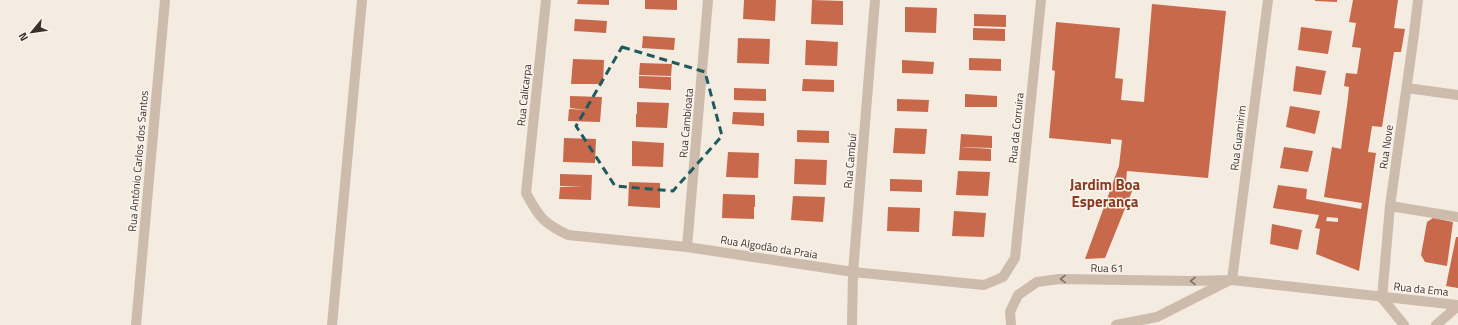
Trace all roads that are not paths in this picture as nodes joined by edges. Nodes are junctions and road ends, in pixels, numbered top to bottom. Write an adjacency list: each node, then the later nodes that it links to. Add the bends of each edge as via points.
1 (165, 0): 21 (street, Rua Antônio Carlos dos Santos)
2 (362, 0): 22 (street)
3 (546, 0): 11 (street, Rua Calicarpa)
4 (708, 0): 14 (street, Rua Cambioata)
5 (875, 0): 16 (street, Rua Cambuí)
6 (1041, 0): 15 (street, Rua da Corruira)
7 (1268, 0): 17 (street, Rua Guamirim)
8 (1418, 0): 9 (street, Rua Nove)
9 (1407, 88): 10 (street); 12 (street, Rua Nove)
10 (1458, 95)
11 (526, 193): 14 (street, Rua Algodão da Praia, via 538,214 551,227 568,235)
12 (1390, 206): 13 (street); 18 (street, Rua Nove)
13 (1458, 217)
14 (687, 247): 16 (street, Rua Algodão da Praia)
15 (1015, 258): 16 (street, Rua Algodão da Praia, via 1003,277 984,285)
16 (853, 272): 23 (street, Rua Cambuí)
17 (1232, 280): 18 (street, Rua 61); 20 (street); 24 (street, Rua 61, one-way to 24, via 1059,279 1037,282 1018,295 1010,312)
18 (1382, 298): 19 (street, Rua da Ema); 26 (street)
19 (1458, 306): 27 (street)
20 (1156, 321): 25 (street)
21 (136, 325)
22 (332, 325)
23 (852, 325)
24 (1011, 325)
25 (1116, 325)
26 (1404, 325)
27 (1436, 325)

